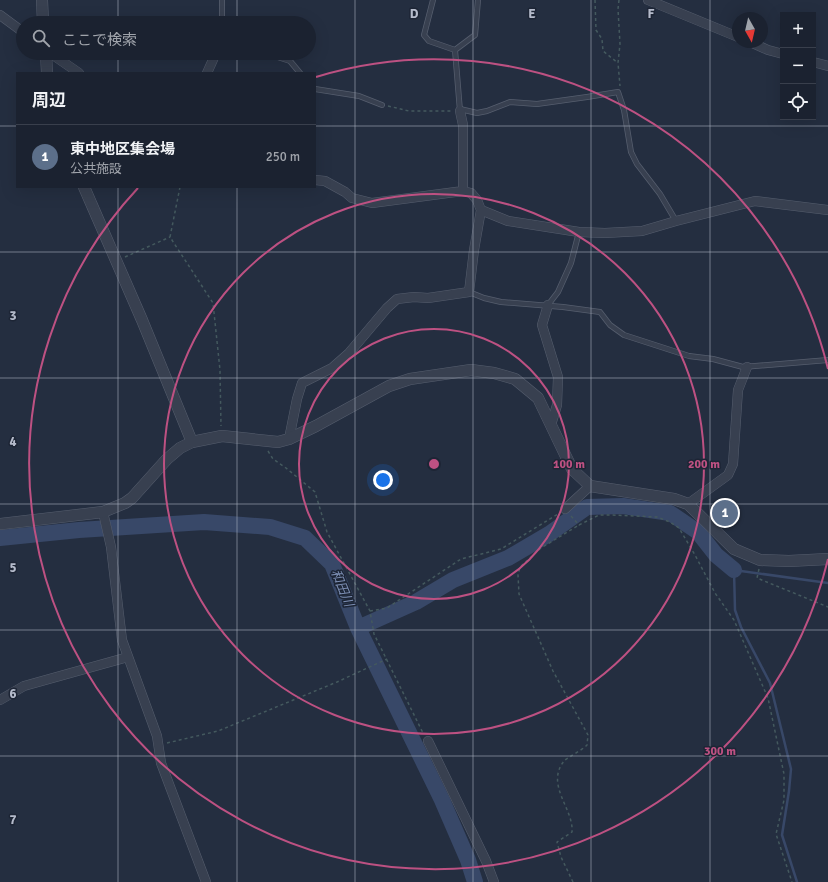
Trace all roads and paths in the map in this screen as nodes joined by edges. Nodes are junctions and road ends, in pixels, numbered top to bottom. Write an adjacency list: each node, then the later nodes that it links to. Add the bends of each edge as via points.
1 (42, 0): 9 (street)
2 (222, 0): 10 (lane)
3 (433, 0): 14 (lane, via 424,35 429,41)
4 (478, 0): 14 (lane, via 475,35)
5 (595, 0): 20 (path, via 596,30 602,39 603,51)
6 (619, 0): 20 (path)
7 (648, 0): 12 (street)
8 (0, 15): 11 (street)
9 (43, 16)
10 (222, 16)
11 (16, 27)
12 (732, 35)
13 (764, 48): 15 (street)
14 (455, 50): 30 (lane)
15 (780, 53)
16 (46, 60): 23 (street)
17 (60, 60): 24 (street)
18 (213, 60): 25 (street)
19 (287, 60): 26 (lane)
20 (618, 63): 28 (path, via 621,84)
21 (816, 63): 22 (street)
22 (828, 66)
23 (47, 72)
24 (78, 72)
25 (207, 72)
26 (299, 72)
27 (316, 89): 29 (lane, via 359,96)
28 (618, 92): 30 (lane, via 537,104 510,102 478,113); 37 (lane, via 624,110 631,152)
29 (382, 105): 30 (path, via 409,111)
30 (460, 110): 34 (street, via 464,147)
31 (316, 180): 34 (street, via 325,181 352,198 372,203)
32 (84, 188): 40 (street)
33 (180, 188): 39 (path)
34 (463, 191): 35 (street, via 471,193)
35 (481, 210): 38 (street, via 508,221); 41 (street)
36 (828, 210): 37 (street, via 755,201)
37 (676, 220): 38 (street, via 642,231)
38 (579, 232): 42 (lane, via 572,263 558,292)
39 (170, 237): 40 (path); 46 (path, via 213,303 220,370)
40 (116, 261): 49 (street)
41 (469, 292): 42 (lane, via 501,302); 47 (street, via 398,299 332,368 302,383 296,399)
42 (548, 305): 44 (lane, via 600,312 610,325 624,335 689,356); 45 (street, via 542,325 558,377 557,405)
43 (828, 360): 44 (lane)
44 (747, 367): 51 (street, via 738,390 732,464 728,475)
45 (551, 425): 47 (street, via 538,398 515,379 471,370 410,379 389,386); 50 (street, via 572,469)
46 (222, 436): 48 (street); 49 (street)
47 (289, 439): 48 (street, via 278,442)
48 (262, 441): 59 (path, via 273,459 315,492 327,532)
49 (192, 442): 53 (street, via 167,459 132,498)
50 (590, 486): 51 (street, via 674,499); 52 (street)
51 (688, 504): 57 (street, via 734,549)
52 (565, 509): 55 (path); 59 (path, via 501,549 461,559 387,608)
53 (103, 515): 54 (street); 60 (street, via 111,547 122,640)
54 (0, 524)
55 (579, 525): 67 (path, via 541,548 520,567 518,575 519,594 553,671 588,735 587,745 564,761 558,778 559,791 572,825 572,832 557,842); 68 (path, via 599,515 657,517 679,528 695,554 715,593 734,620 768,698 784,774 784,800 776,834)
56 (828, 559): 57 (street)
57 (760, 560): 58 (path, via 757,578)
58 (828, 607)
59 (370, 611): 61 (path, via 374,634)
60 (128, 657): 62 (street, via 24,686); 64 (street)
61 (387, 659): 63 (path); 64 (path, via 218,731)
62 (0, 700)
63 (428, 741): 66 (street)
64 (159, 745): 65 (street, via 162,762)
65 (206, 882)
66 (494, 882)
67 (573, 882)
68 (792, 882)

